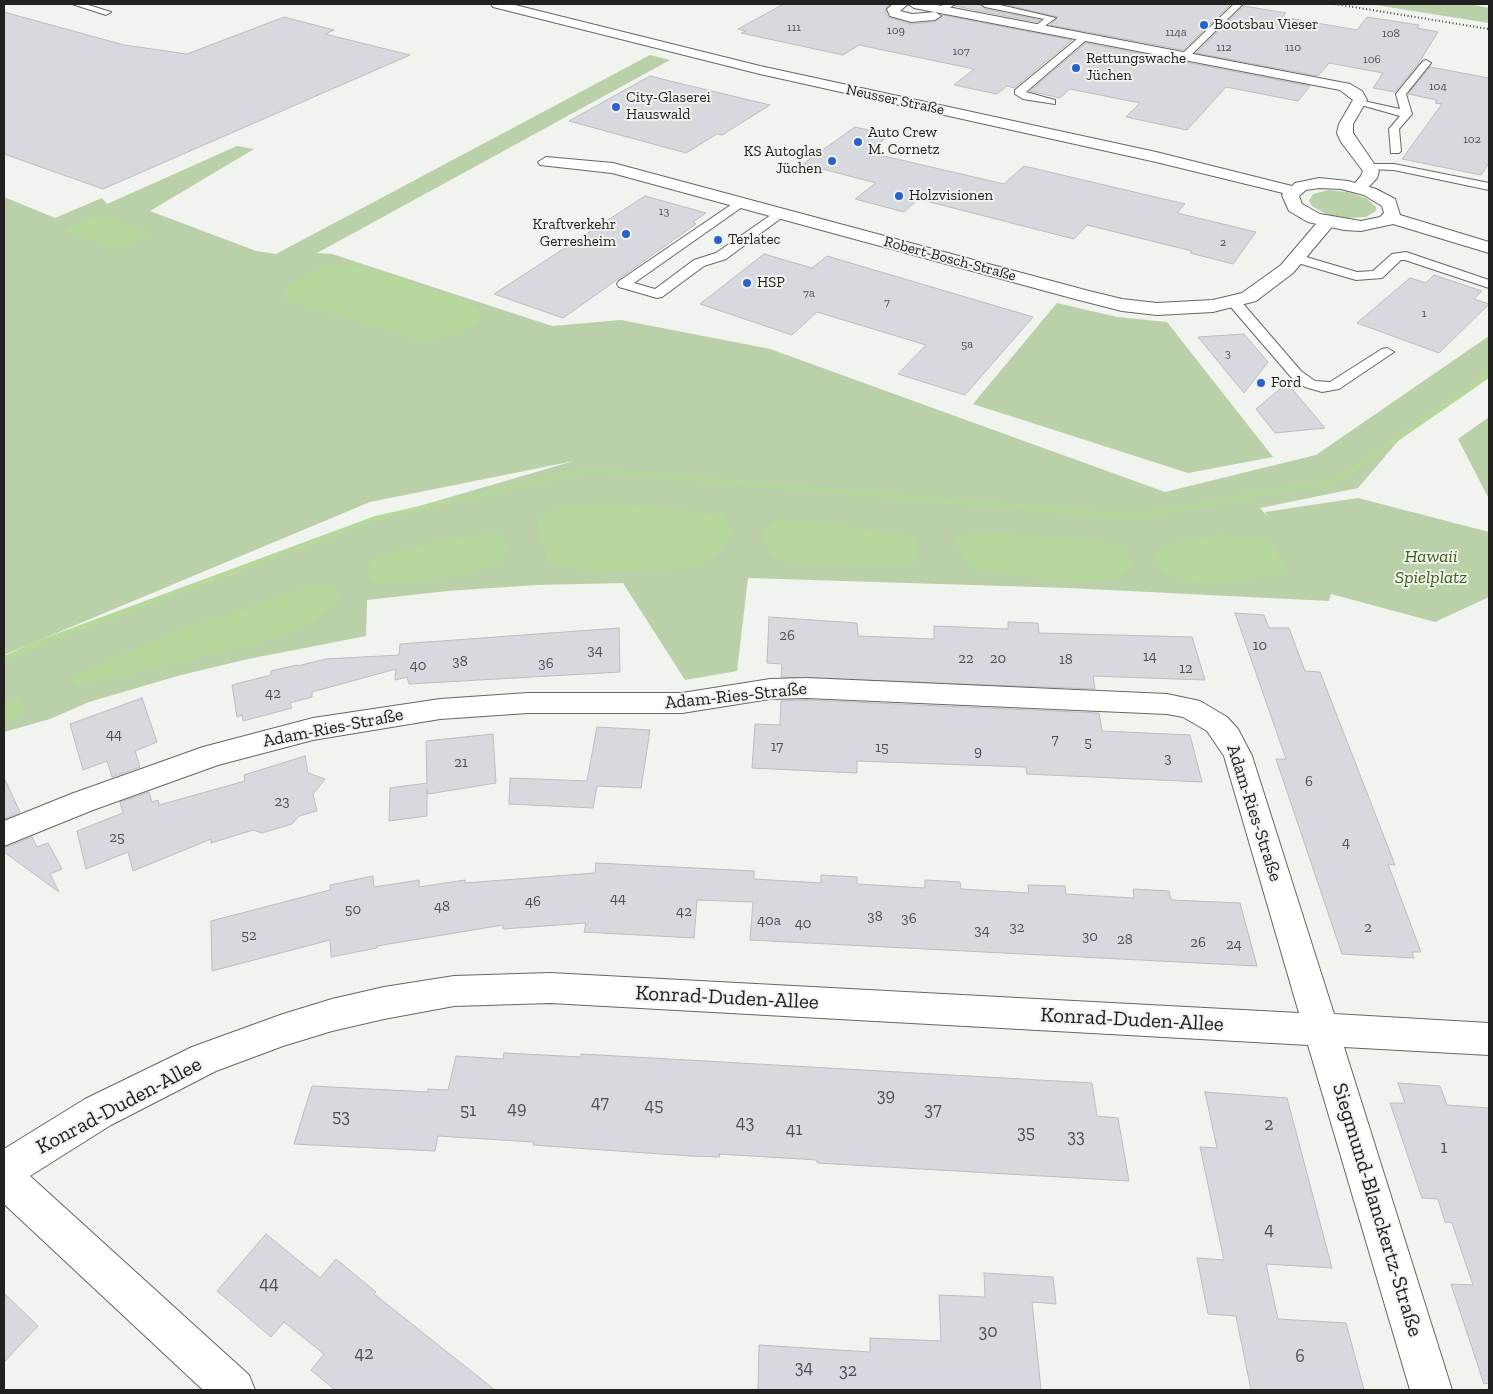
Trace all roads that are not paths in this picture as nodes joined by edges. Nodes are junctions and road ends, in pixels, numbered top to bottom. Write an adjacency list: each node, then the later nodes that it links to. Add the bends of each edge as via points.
1 (76, 4): 8 (lane)
2 (497, 4): 22 (street, Neusser Straße, via 767,72 1156,157)
3 (902, 4): 9 (street, via 892,12 905,17)
4 (914, 4): 7 (street)
5 (985, 4): 10 (lane, via 1051,18)
6 (1239, 4): 12 (lane)
7 (947, 6): 9 (street)
8 (106, 12)
9 (964, 13): 10 (street)
10 (1039, 27): 11 (street)
11 (1086, 36): 12 (street); 14 (lane, via 1019,92)
12 (1186, 55): 15 (street, via 1333,84 1357,94)
13 (1426, 63): 16 (lane, via 1401,94)
14 (1051, 102)
15 (1359, 103): 16 (lane); 19 (street, via 1344,130 1349,142)
16 (1407, 114): 17 (lane, via 1394,128)
17 (1395, 151)
18 (546, 162): 23 (street, Robert-Bosch-Straße, via 614,168)
19 (1369, 167): 20 (lane, via 1394,166); 21 (street, via 1371,176)
20 (1489, 187)
21 (1359, 188): 22 (street, via 1320,183 1301,186); 25 (street, via 1389,203)
22 (1294, 191): 26 (street, via 1290,195 1295,207)
23 (741, 202): 24 (street, Robert-Bosch-Straße); 24 (lane, via 624,284 657,294 699,263 721,256)
24 (782, 213): 30 (street, Robert-Bosch-Straße, via 1122,305 1186,309)
25 (1391, 218): 26 (street, via 1376,225 1361,226); 27 (street)
26 (1327, 222): 28 (street, Robert-Bosch-Straße)
27 (1489, 248)
28 (1296, 258): 29 (lane, via 1356,276 1377,275 1397,257 1406,256); 30 (street, Robert-Bosch-Straße, via 1260,290)
29 (1489, 284)
30 (1234, 302): 31 (lane, via 1296,374 1310,384 1334,386)
31 (1387, 352)
32 (4, 834): 33 (street, Adam-Ries-Straße, via 109,791 221,753 313,730 440,709 528,703 682,703 770,689 807,688 1174,705 1190,708 1211,719 1223,730 1235,750)
33 (1322, 1030): 34 (street, Konrad-Duden-Allee); 35 (street, Konrad-Duden-Allee, via 550,988 454,991 332,1015 205,1059 98,1112); 38 (street, Siegmund-Blanckertz-Straße)
34 (1489, 1039)
35 (4, 1171)
36 (4, 1178): 37 (street)
37 (234, 1390)
38 (1431, 1390)

